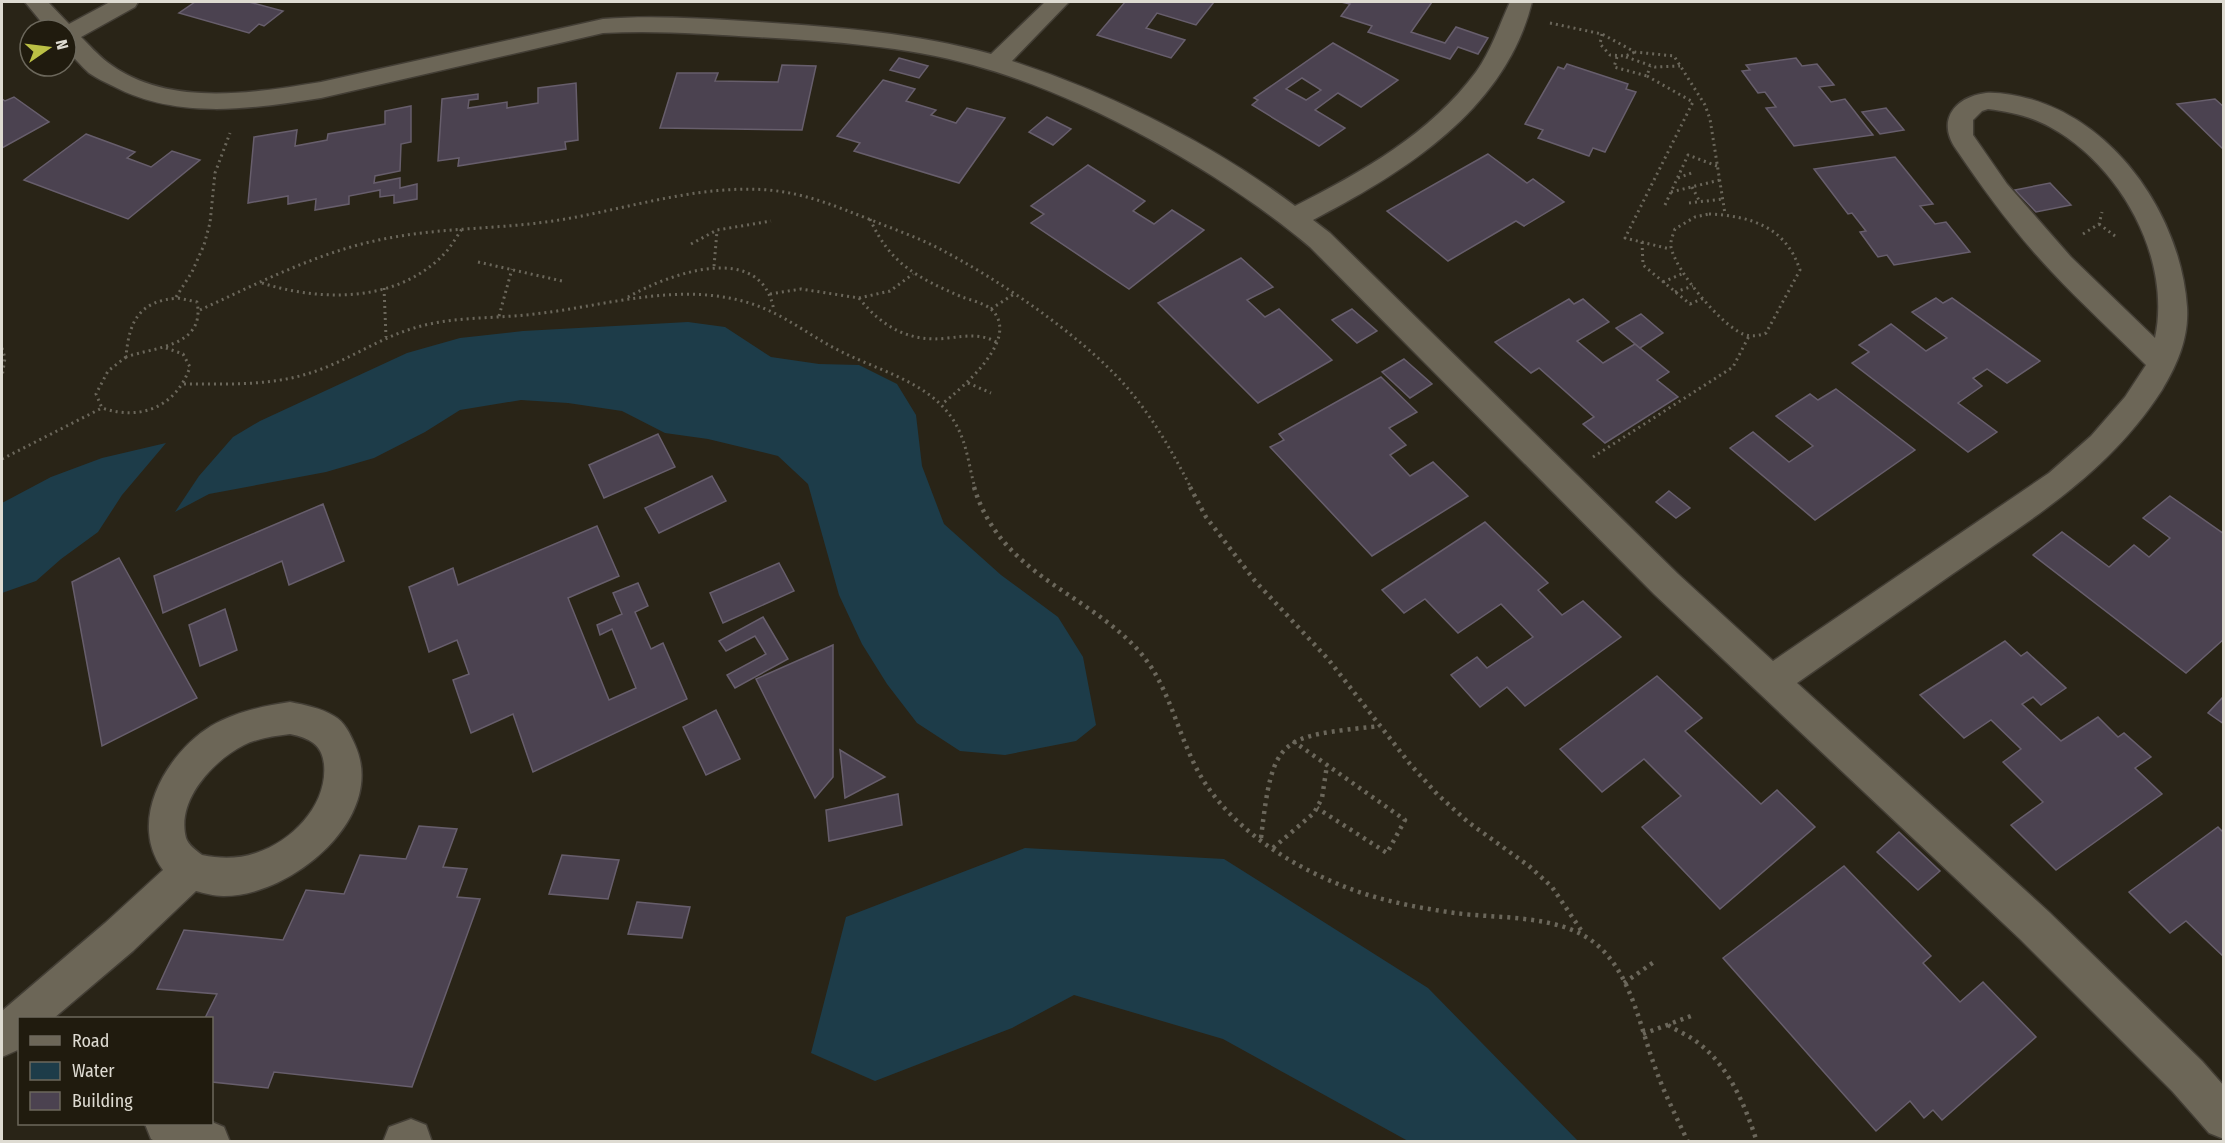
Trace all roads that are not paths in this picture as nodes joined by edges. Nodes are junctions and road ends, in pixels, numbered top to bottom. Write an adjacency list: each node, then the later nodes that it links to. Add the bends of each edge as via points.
1 (36, 2): 6 (street)
2 (127, 2): 8 (street)
3 (624, 2): 7 (street)
4 (1059, 2): 10 (street)
5 (1519, 9): 11 (street, via 1497,61 1456,112 1385,169)
6 (50, 18)
7 (603, 26): 9 (street, via 307,93 249,101 204,102 143,89 95,67); 10 (street, via 675,24 861,39 901,43)
8 (78, 29)
9 (78, 52)
10 (996, 63): 11 (street, via 1052,83 1165,138)
11 (1294, 218): 13 (street, via 1666,584)
12 (2163, 363): 12 (street, via 2173,310 2164,256 2152,225 2114,167 2089,141 2055,120 2001,102 1973,105 1960,118 1960,136 1998,190 2109,313); 13 (street, via 2136,405 2060,482)
13 (1771, 681): 18 (street, via 2035,926 2187,1076)
14 (190, 870): 14 (street, via 220,879 256,874 292,856 321,830 340,799 345,768 338,743 318,725 290,718 256,723 223,737 194,762 174,792 165,823 171,850); 15 (street)
15 (36, 1016)
16 (18, 1027): 17 (street)
17 (2, 1037)
18 (2223, 1118)
19 (168, 1125): 20 (street)
20 (208, 1142)

